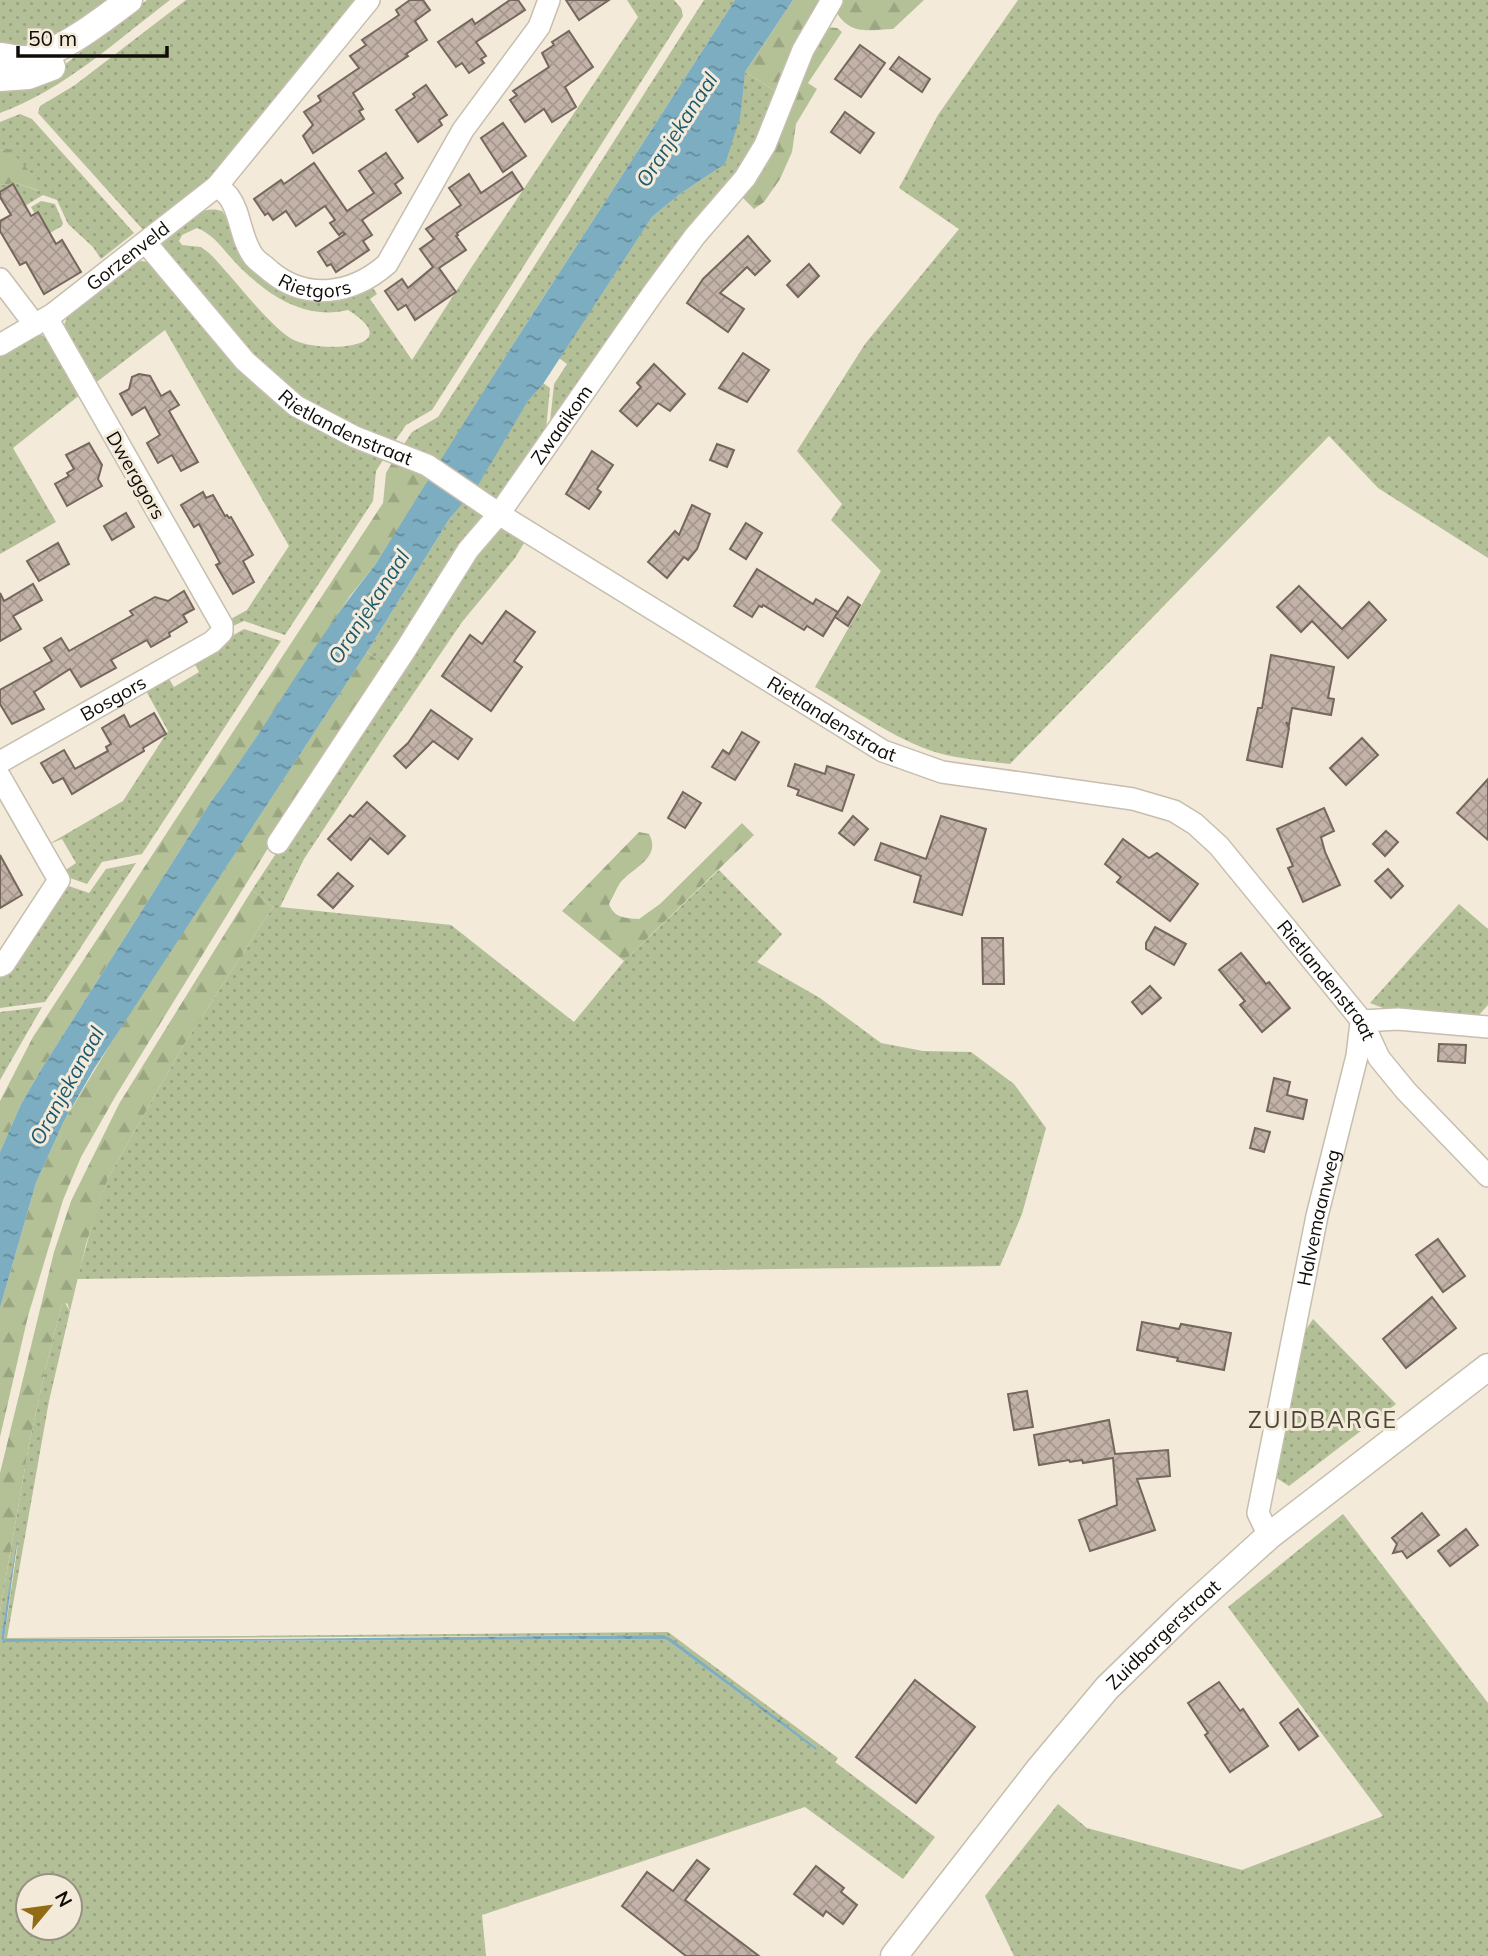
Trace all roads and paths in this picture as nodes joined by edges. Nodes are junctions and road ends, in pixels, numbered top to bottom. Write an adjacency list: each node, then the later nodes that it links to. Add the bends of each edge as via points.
1 (129, 0): 5 (street)
2 (369, 0): 8 (street)
3 (549, 0): 8 (street, Rietgors, via 539,27 463,130 387,264 359,284 330,292 299,288 278,277 255,258 230,198)
4 (832, 0): 13 (street, Zwaaikom, via 803,50 765,145 745,178 653,293)
5 (96, 25): 6 (street, via 42,55 25,60); 7 (street, via 57,64 28,76)
6 (0, 56)
7 (0, 78)
8 (217, 186): 9 (street, Gorzenveld)
9 (146, 243): 11 (street, Gorzenveld); 13 (street, Rietlandenstraat, via 245,361 296,406 355,437 427,465)
10 (0, 279): 11 (street)
11 (41, 321): 12 (street, Gorzenveld); 14 (street, Dwerggors, via 222,625)
12 (0, 345)
13 (499, 514): 17 (street, Zwaaikom, via 468,550); 19 (street, Rietlandenstraat, via 883,751 942,772 1133,799 1174,811 1219,846)
14 (222, 632): 15 (street, Bosgors, via 212,642)
15 (0, 762)
16 (0, 777): 18 (street, via 59,880)
17 (278, 843)
18 (0, 966)
19 (1362, 1021): 20 (street, via 1398,1019); 21 (street, Rietlandenstraat, via 1379,1058); 23 (street, Halvemaanweg, via 1317,1216 1258,1513)
20 (1488, 1027)
21 (1488, 1176)
22 (1488, 1367): 23 (street, Zuidbargerstraat)
23 (1269, 1536): 24 (street, Zuidbargerstraat, via 1107,1688)
24 (894, 1956)

